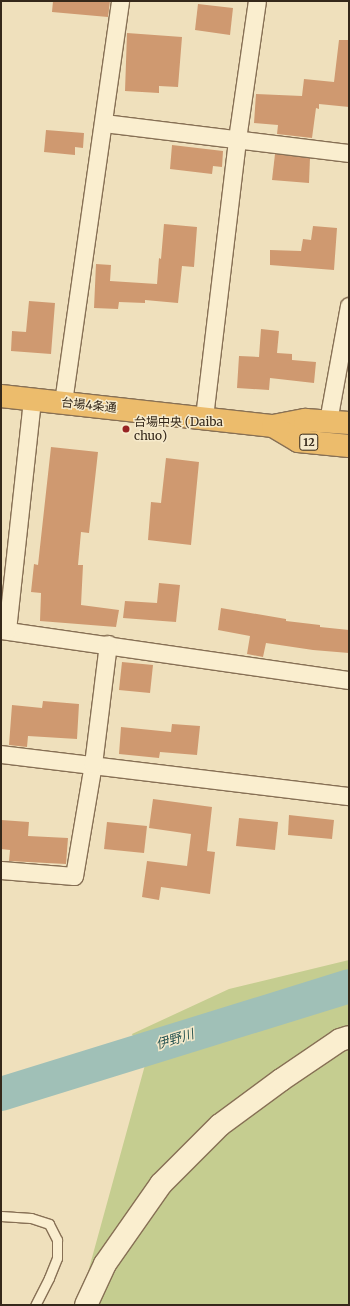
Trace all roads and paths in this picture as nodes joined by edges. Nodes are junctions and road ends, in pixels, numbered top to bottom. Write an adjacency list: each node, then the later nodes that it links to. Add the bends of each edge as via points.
1 (120, 1): 3 (street)
2 (257, 1): 4 (street)
3 (104, 123): 4 (street); 9 (street)
4 (237, 139): 5 (street); 10 (street)
5 (349, 153)
6 (349, 306): 11 (street)
7 (1, 396): 8 (highway, 台場4条通 / 12)
8 (32, 400): 9 (highway, 台場4条通 / 12); 15 (street)
9 (63, 402): 10 (highway, 台場4条通 / 12)
10 (204, 417): 13 (highway, 台場4条通 / 12)
11 (328, 421): 12 (highway, 台場4条通 / 12); 13 (highway, 台場4条通 / 12, via 305,420)
12 (349, 423)
13 (273, 426): 14 (highway, 台場4条通 / 12, via 298,441)
14 (349, 446)
15 (4, 630): 16 (street)
16 (108, 644): 17 (street); 19 (street)
17 (349, 680)
18 (1, 754): 19 (street)
19 (93, 764): 20 (street); 21 (street, via 74,876)
20 (349, 796)
21 (1, 870)
22 (349, 1037): 25 (street, via 340,1040 281,1080 220,1125 161,1184 105,1264)
23 (1, 1216): 24 (lane, via 31,1218 49,1224 57,1240 57,1258)
24 (35, 1305)
25 (86, 1305)

